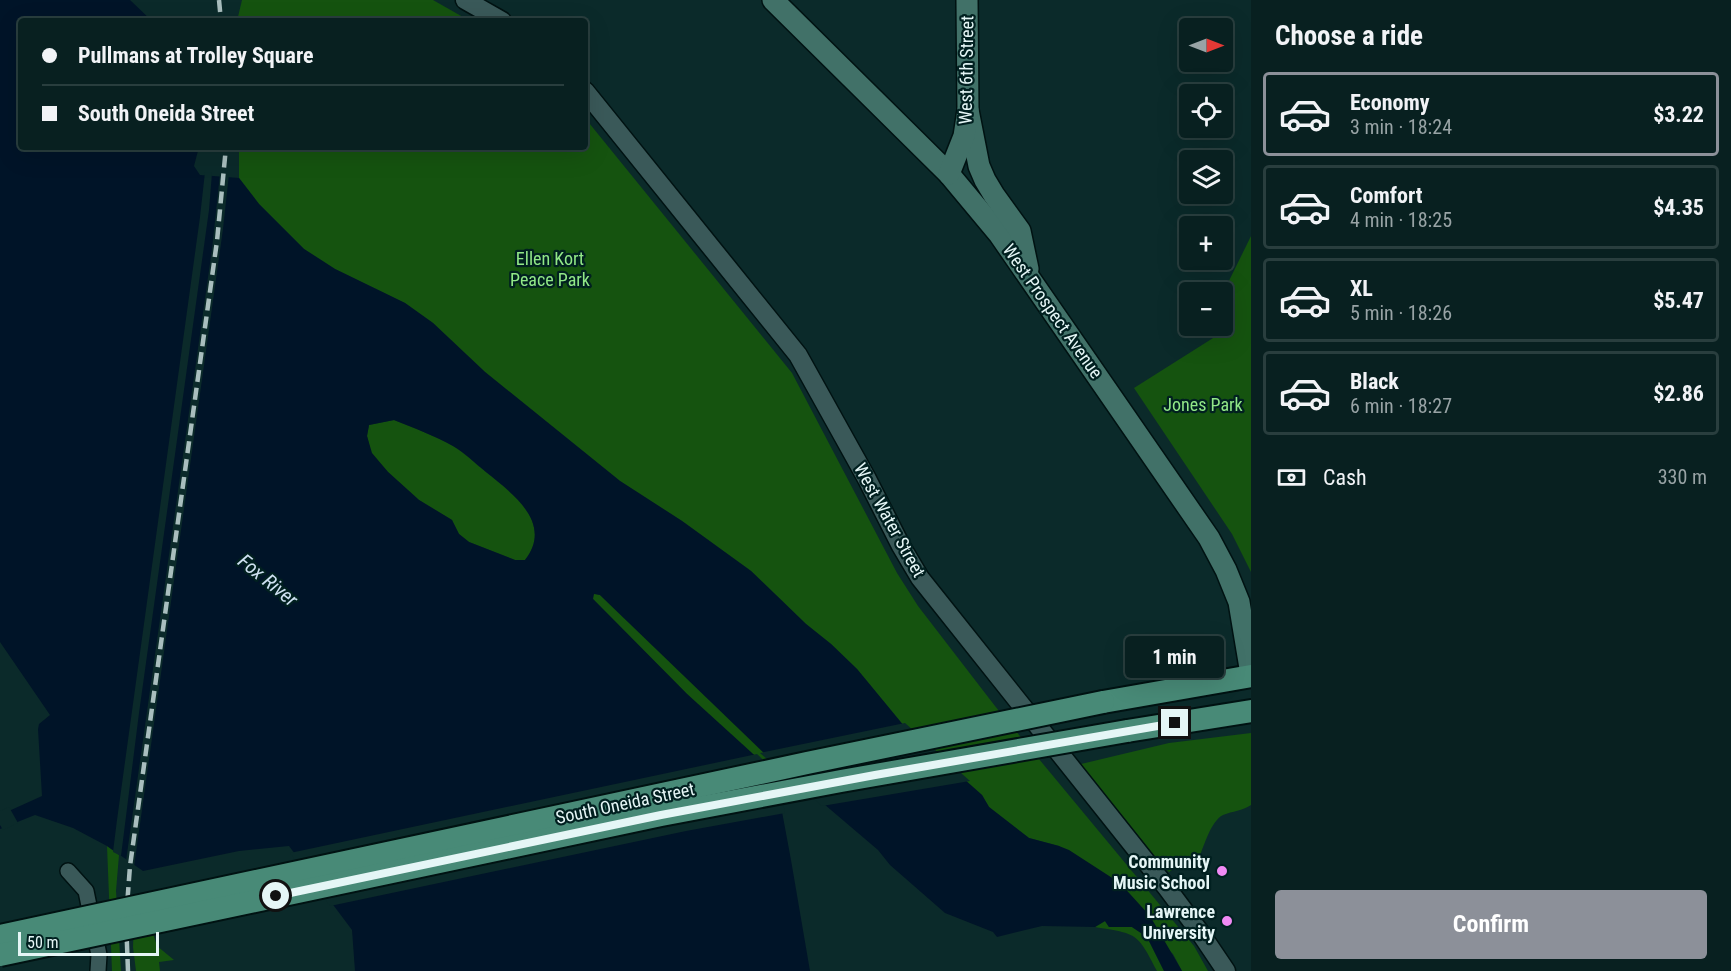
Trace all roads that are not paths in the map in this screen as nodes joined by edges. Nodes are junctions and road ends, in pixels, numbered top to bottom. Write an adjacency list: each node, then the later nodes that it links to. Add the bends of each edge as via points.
1 (465, 0): 4 (street)
2 (773, 0): 7 (main road, West Prospect Avenue)
3 (967, 0): 6 (main road, West 6th Street)
4 (497, 18)
5 (588, 95): 15 (street, West Water Street, via 798,355 920,578 1167,888)
6 (968, 110): 7 (main road, West 6th Street, via 964,136); 8 (main road, via 985,180 1020,231)
7 (949, 174): 8 (main road, West Prospect Avenue)
8 (1030, 278): 9 (main road, West Prospect Avenue, via 1209,538 1239,602)
9 (1251, 675): 12 (main road, South Oneida Street, bridge, via 807,763)
10 (1251, 711): 13 (main road, South Oneida Street, bridge, via 661,815)
11 (68, 872): 14 (street, via 87,891 99,955)
12 (0, 936)
13 (0, 955)
14 (98, 971)
15 (1226, 971)

